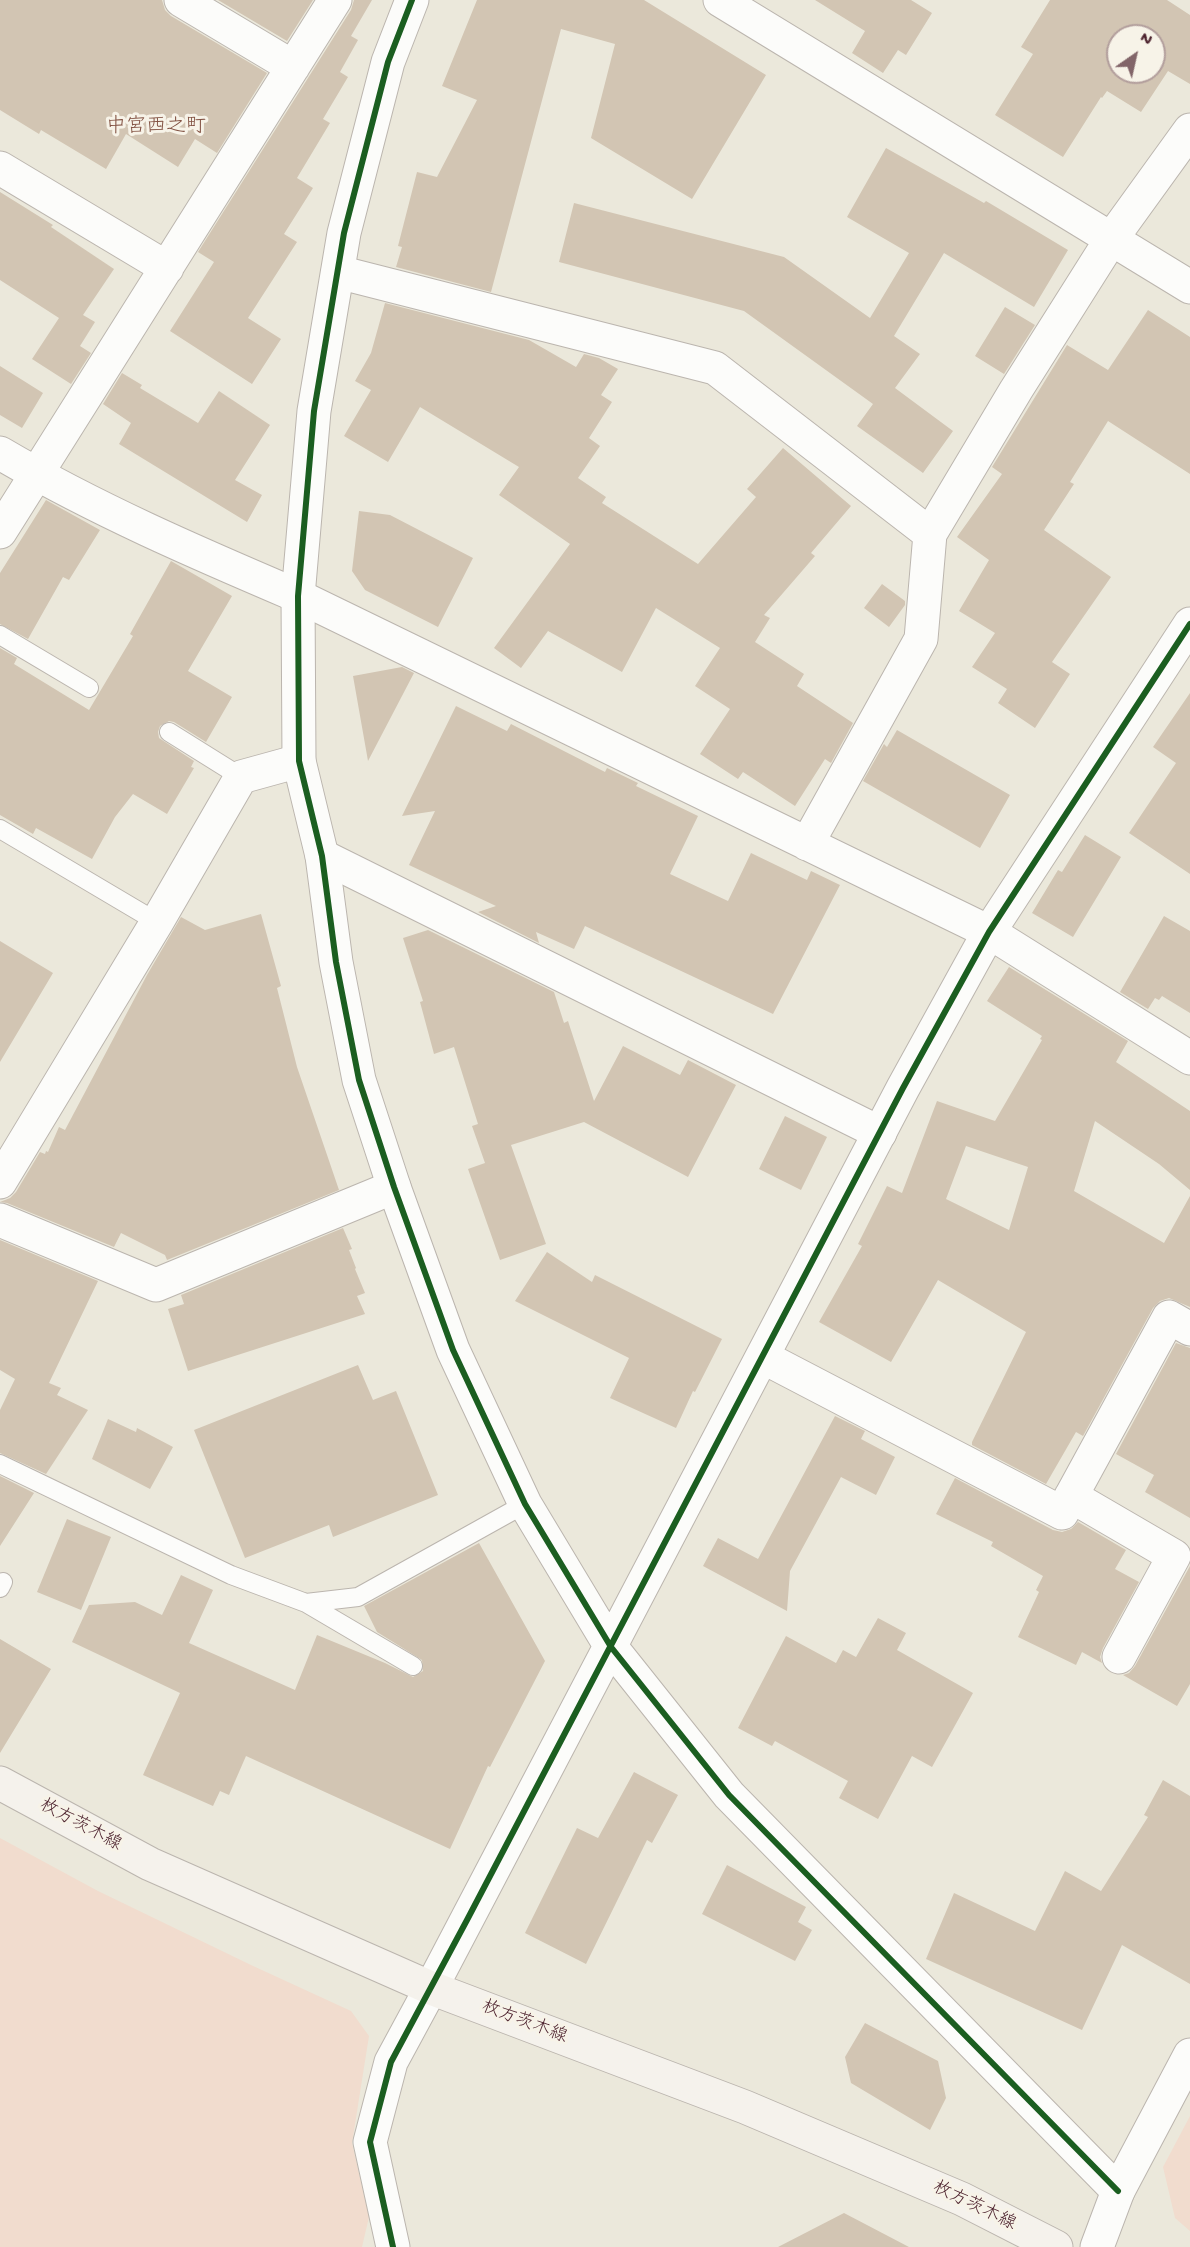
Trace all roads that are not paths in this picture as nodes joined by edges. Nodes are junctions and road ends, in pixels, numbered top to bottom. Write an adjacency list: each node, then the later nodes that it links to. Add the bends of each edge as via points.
1 (181, 0): 5 (street)
2 (335, 0): 5 (street)
3 (412, 0): 10 (street, via 388,62 344,233)
4 (720, 0): 8 (street)
5 (293, 67): 9 (street)
6 (1190, 130): 8 (street)
7 (0, 168): 9 (street)
8 (1112, 238): 11 (street); 15 (street)
9 (167, 268): 13 (street)
10 (338, 272): 15 (street, via 715,368); 16 (street, via 314,411)
11 (1190, 287)
12 (0, 453): 13 (street)
13 (37, 475): 14 (street); 16 (street, via 196,553)
14 (0, 532)
15 (930, 534): 24 (street, via 921,639)
16 (298, 596): 21 (street); 24 (street)
17 (1190, 624): 27 (street)
18 (0, 635): 19 (lane)
19 (89, 688)
20 (169, 732): 22 (lane)
21 (299, 761): 22 (street); 25 (street)
22 (241, 777): 26 (street)
23 (0, 830): 26 (lane)
24 (807, 844): 27 (street)
25 (322, 856): 29 (street); 31 (street, via 336,962 359,1080)
26 (157, 922): 30 (street)
27 (989, 932): 28 (street); 29 (street)
28 (1190, 1058)
29 (880, 1133): 34 (street)
30 (0, 1182)
31 (394, 1187): 32 (street, via 156,1285); 37 (street, via 453,1350)
32 (0, 1220)
33 (1190, 1329): 36 (street, via 1169,1317)
34 (763, 1357): 36 (street, via 1062,1513); 39 (street)
35 (0, 1464): 38 (lane, via 231,1575)
36 (1071, 1496): 40 (street, via 1174,1556)
37 (525, 1504): 38 (lane, via 358,1597); 39 (street)
38 (306, 1603): 41 (lane)
39 (610, 1647): 43 (street); 45 (street, via 729,1795)
40 (1119, 1657)
41 (413, 1666)
42 (0, 1783): 43 (main road, 枚方茨木線, via 150,1864)
43 (431, 1988): 46 (street, via 391,2062 370,2142); 47 (main road, 枚方茨木線, via 746,2107 962,2199)
44 (1190, 2055): 45 (street)
45 (1118, 2191): 48 (street)
46 (393, 2247)
47 (1056, 2247)
48 (1097, 2247)

